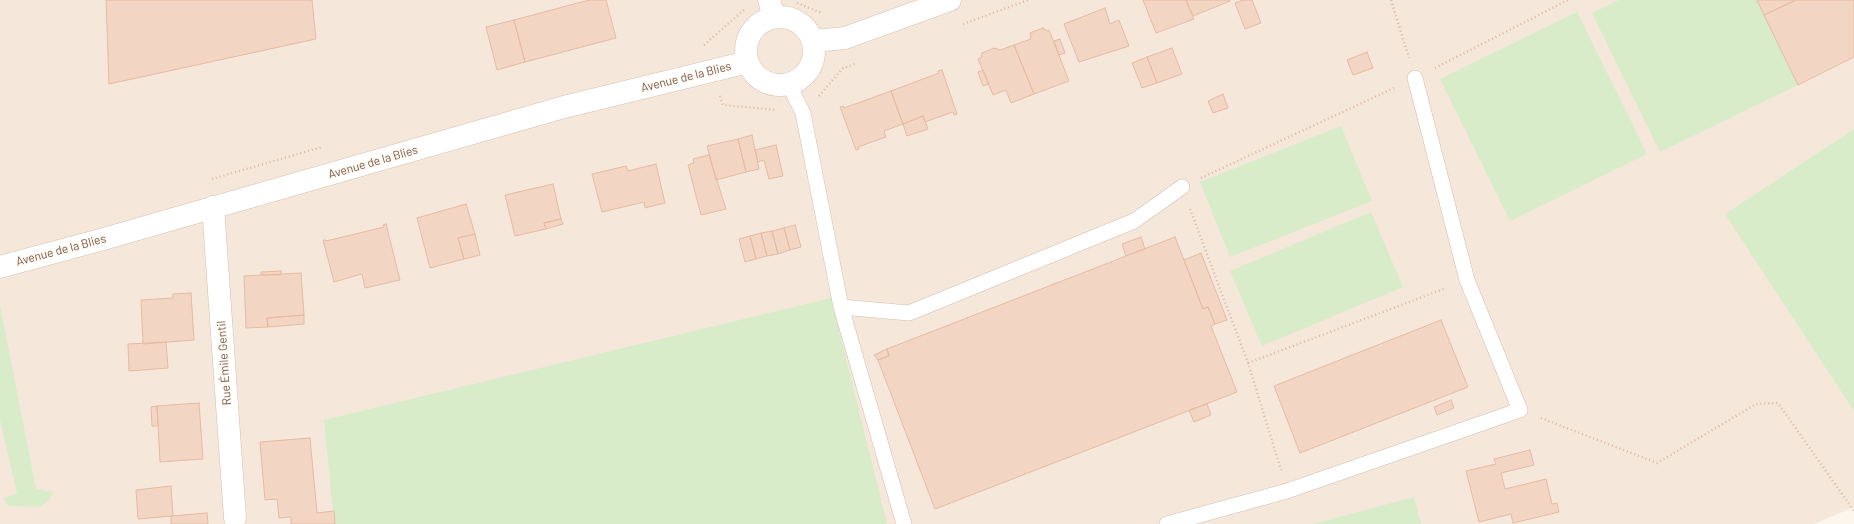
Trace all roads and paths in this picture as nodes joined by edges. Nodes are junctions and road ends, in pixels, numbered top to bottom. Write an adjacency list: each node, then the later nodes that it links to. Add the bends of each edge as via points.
1 (950, 0): 5 (main road, via 845,38)
2 (1391, 0): 7 (path)
3 (1568, 0): 7 (path)
4 (771, 9): 5 (main road, Avenue de la Blies, via 802,25); 6 (main road, Avenue de la Blies, via 748,39)
5 (813, 41): 8 (main road, via 815,52 810,68 800,80)
6 (748, 62): 8 (main road, Avenue de la Blies, via 752,71 769,84); 10 (main road, Avenue de la Blies, via 564,107)
7 (1415, 78): 9 (path); 12 (lane)
8 (789, 85): 13 (lane, via 803,113)
9 (1182, 187): 13 (lane, via 1134,221 909,313); 14 (path)
10 (213, 207): 11 (main road, Avenue de la Blies); 18 (main road, Rue Émile Gentil)
11 (0, 267)
12 (1467, 280): 14 (path); 15 (lane)
13 (841, 307): 19 (lane)
14 (1248, 363): 16 (path)
15 (1520, 410): 16 (lane); 17 (path, via 1657,463 1756,404 1778,403)
16 (1287, 491): 20 (lane)
17 (1854, 511)
18 (235, 518)
19 (904, 524)
20 (1167, 524)

